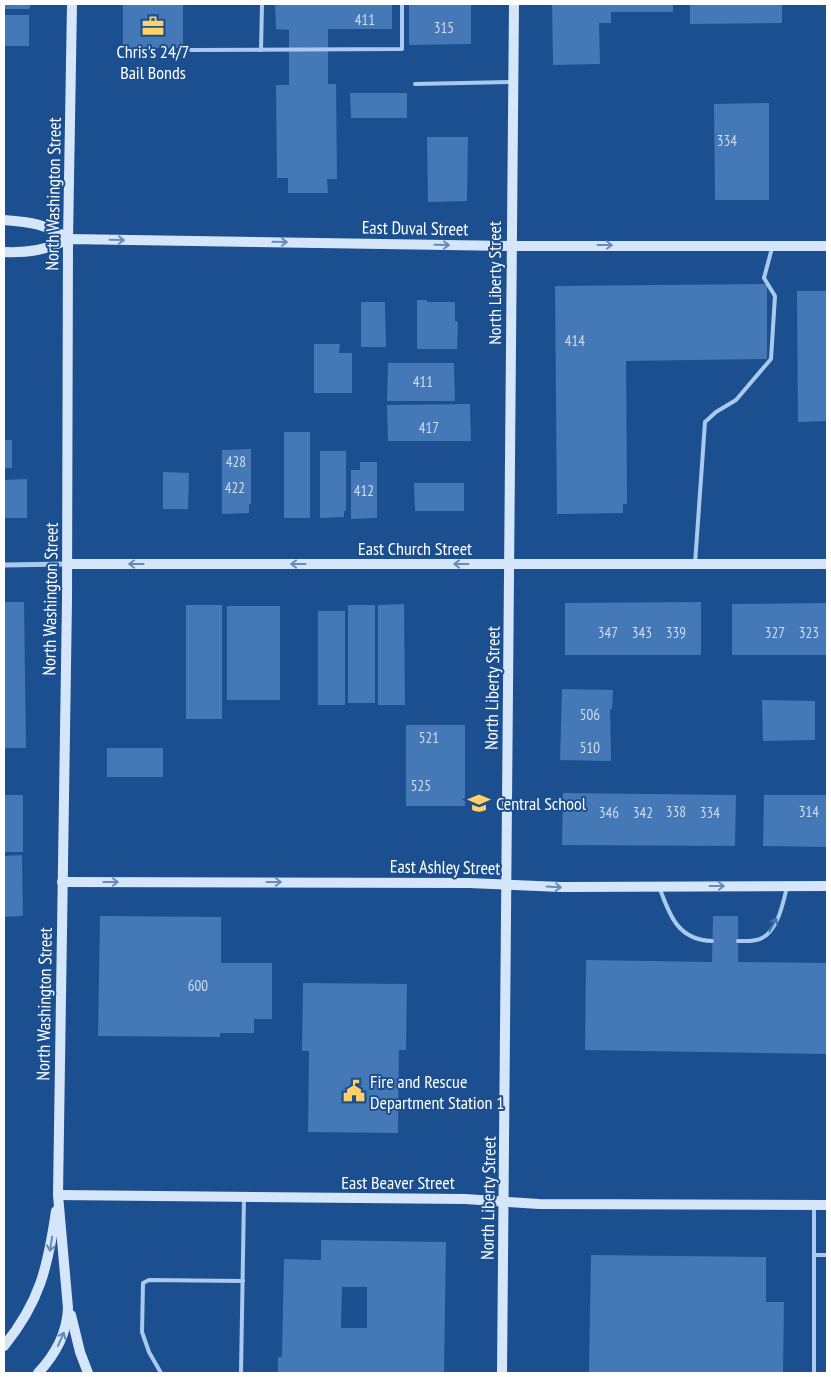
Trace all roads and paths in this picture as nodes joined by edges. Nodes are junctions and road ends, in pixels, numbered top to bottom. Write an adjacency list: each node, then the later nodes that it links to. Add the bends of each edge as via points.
1 (72, 4): 10 (street, North Washington Street)
2 (262, 4): 6 (lane)
3 (402, 4): 6 (lane, via 402,49)
4 (514, 4): 7 (street, North Liberty Street)
5 (191, 50): 6 (lane)
6 (261, 50)
7 (513, 82): 8 (lane); 11 (street, North Liberty Street)
8 (415, 84)
9 (4, 220): 10 (street, via 34,222)
10 (68, 239): 11 (street, East Duval Street, one-way to 11); 14 (street, East Duval Street, via 34,252); 15 (street, North Washington Street)
11 (511, 246): 12 (street, East Duval Street, one-way to 12); 16 (street, North Liberty Street)
12 (773, 246): 13 (street, East Duval Street); 17 (lane, via 764,278 775,296 771,359 736,400 705,422)
13 (827, 246)
14 (4, 252)
15 (68, 564): 16 (street, East Church Street, one-way to 15); 19 (street, East Church Street); 20 (street, North Washington Street)
16 (509, 564): 17 (street, East Church Street); 21 (street, North Liberty Street)
17 (695, 564): 18 (street, East Church Street)
18 (827, 564)
19 (4, 565)
20 (62, 882): 21 (street, East Ashley Street, one-way to 21); 27 (street, North Washington Street)
21 (505, 884): 24 (street, East Ashley Street, one-way to 24); 29 (street, North Liberty Street)
22 (788, 886): 23 (street, East Ashley Street); 24 (street, East Ashley Street, one-way to 22); 26 (lane, one-way to 22, via 762,938 772,930)
23 (827, 886)
24 (659, 887): 25 (lane, via 679,928 691,937)
25 (712, 941)
26 (738, 942)
27 (58, 1195): 28 (street, East Beaver Street); 35 (street, North Washington Street); 36 (street, North Washington Street, one-way to 36, via 47,1264 39,1289 28,1313)
28 (244, 1197): 29 (street, East Beaver Street); 34 (lane)
29 (504, 1202): 30 (street, East Beaver Street); 41 (street, North Liberty Street)
30 (814, 1205): 31 (street, East Beaver Street); 32 (lane)
31 (827, 1205)
32 (814, 1255): 33 (lane); 42 (lane)
33 (827, 1255)
34 (243, 1281): 39 (lane, via 149,1280 143,1283 142,1332); 40 (lane)
35 (68, 1298): 37 (street, North Washington Street, one-way to 35, via 64,1334); 38 (street)
36 (4, 1346)
37 (38, 1373)
38 (88, 1373)
39 (160, 1373)
40 (241, 1373)
41 (502, 1373)
42 (814, 1373)

